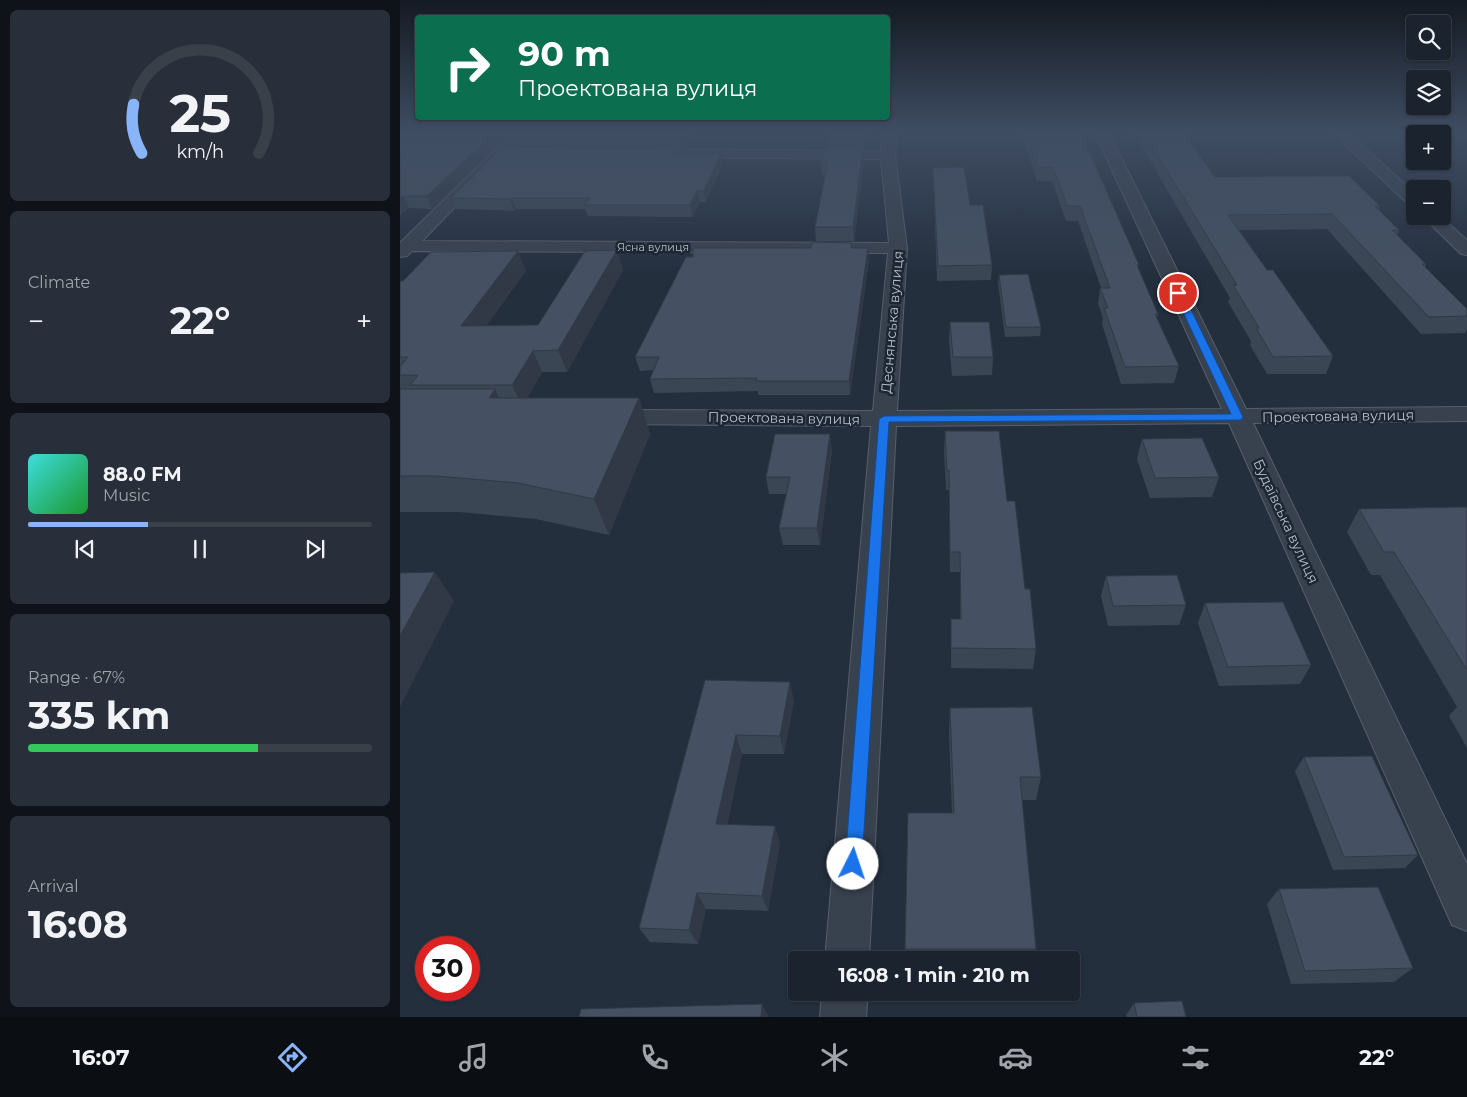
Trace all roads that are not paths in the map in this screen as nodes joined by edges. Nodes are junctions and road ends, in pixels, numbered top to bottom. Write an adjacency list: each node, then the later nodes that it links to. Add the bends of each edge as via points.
1 (473, 180): 8 (street)
2 (892, 180): 7 (street, Деснянська вулиця)
3 (1125, 180): 12 (street, Будаївська вулиця)
4 (1392, 180): 5 (street)
5 (1406, 194)
6 (1440, 225): 9 (street)
7 (898, 248): 8 (street, Ясна вулиця); 13 (street, Деснянська вулиця)
8 (404, 249)
9 (1467, 250)
10 (1467, 414): 12 (street, Проектована вулиця)
11 (588, 416): 13 (street, Проектована вулиця)
12 (1238, 417): 13 (street, Проектована вулиця); 14 (street, Будаївська вулиця)
13 (884, 419): 15 (street, Деснянська вулиця)
14 (1467, 910)
15 (848, 951)
16 (844, 1001): 17 (street)
17 (843, 1017)

